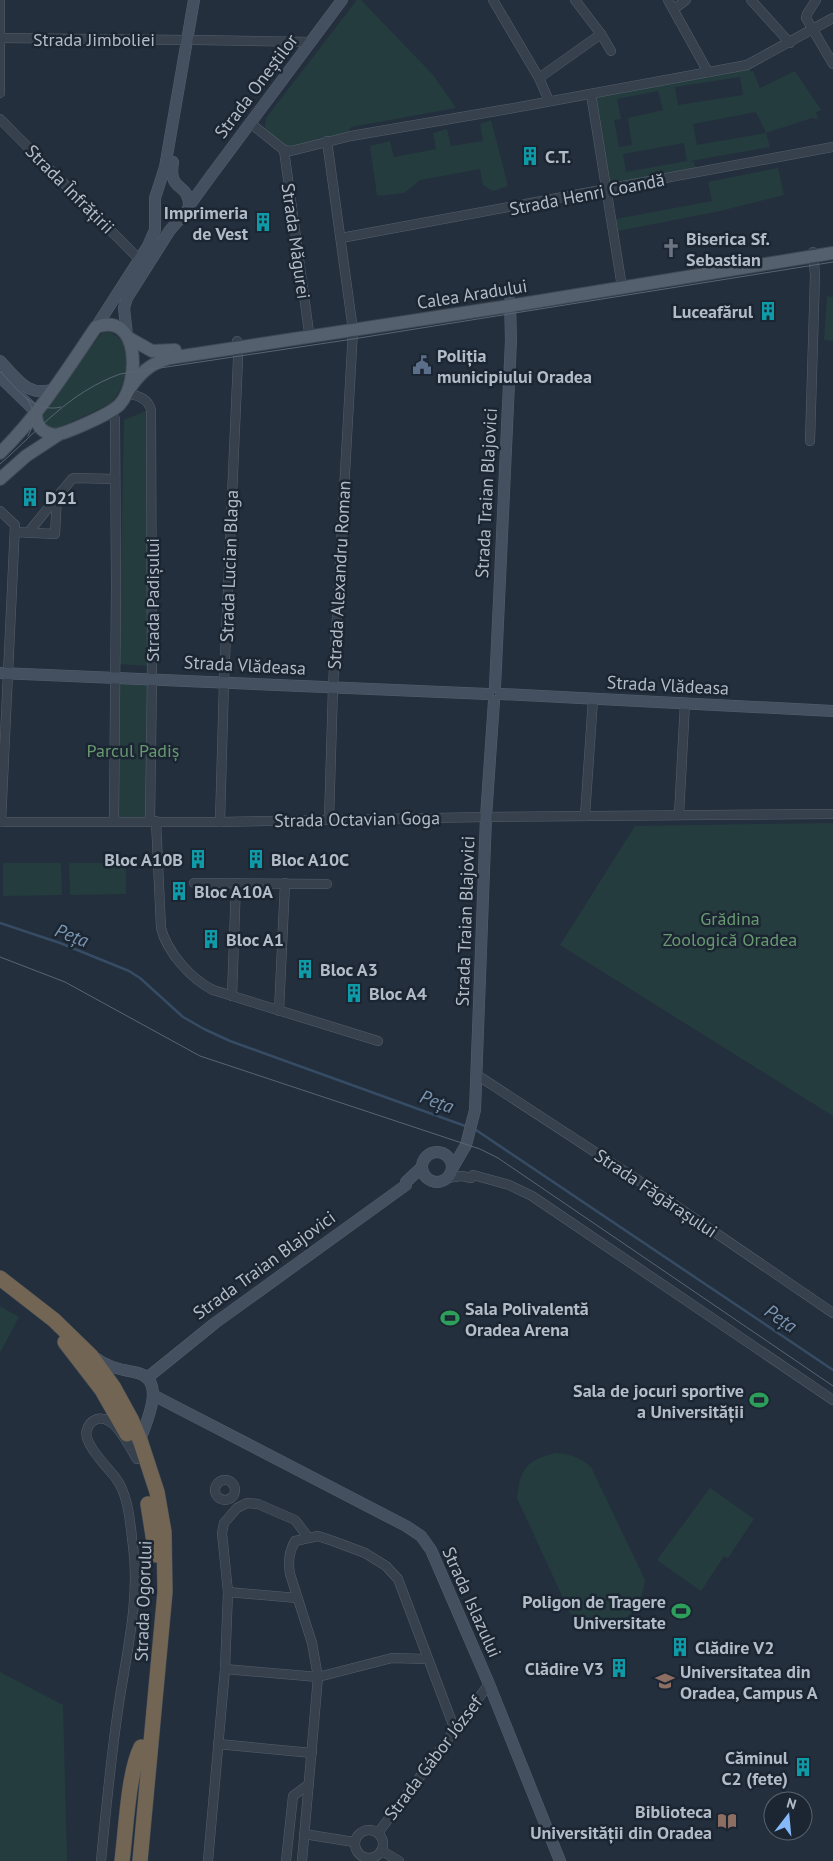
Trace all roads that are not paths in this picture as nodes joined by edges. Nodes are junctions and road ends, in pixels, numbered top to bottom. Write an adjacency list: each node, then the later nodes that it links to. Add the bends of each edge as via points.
1 (0, 0): 15 (street)
2 (194, 0): 16 (street)
3 (202, 0): 16 (street)
4 (342, 0): 17 (street, Strada Oneștilor)
5 (575, 0): 14 (street)
6 (668, 0): 11 (street)
7 (686, 0): 11 (street)
8 (750, 0): 18 (street)
9 (816, 0): 13 (street, via 806,16)
10 (494, 1): 22 (street)
11 (674, 9): 21 (street)
12 (833, 18): 13 (street)
13 (814, 29): 18 (street); 20 (street)
14 (601, 34): 19 (street); 22 (street)
15 (0, 38): 16 (street, Strada Jimboliei); 23 (street)
16 (191, 40): 17 (street, Strada Jimboliei); 32 (street); 33 (street, via 172,169 172,178)
17 (310, 42): 27 (street, Strada Oneștilor)
18 (790, 43): 21 (street, via 747,64)
19 (610, 51)
20 (833, 64)
21 (708, 72): 24 (street)
22 (538, 78): 25 (street)
23 (0, 93)
24 (591, 94): 25 (street); 31 (street)
25 (549, 101): 28 (street)
26 (0, 119): 40 (street, Strada Înfrățirii)
27 (250, 123): 30 (street); 33 (street, Strada Oneștilor)
28 (327, 141): 30 (street); 36 (street, Strada Alexandru Roman)
29 (833, 147): 31 (street, Strada Henri Coandă)
30 (284, 150): 45 (street, Strada Măgurei)
31 (607, 190): 36 (street, Strada Henri Coandă); 41 (street)
32 (158, 193): 33 (street, via 167,186); 34 (street)
33 (188, 195): 35 (street, via 188,211)
34 (156, 210): 35 (street, via 164,218); 40 (street, via 153,235)
35 (179, 219): 46 (street, via 126,300 124,314)
36 (341, 238): 44 (street, Strada Alexandru Roman)
37 (833, 248): 39 (main road, Calea Aradului)
38 (833, 253): 39 (main road, Calea Aradului)
39 (814, 254): 41 (main road, Calea Aradului); 55 (street)
40 (139, 260): 43 (street)
41 (622, 285): 42 (main road, Calea Aradului)
42 (510, 303): 44 (main road, Calea Aradului); 68 (street, Strada Traian Blajovici)
43 (96, 327): 46 (main road, Calea Aradului, via 112,325); 50 (main road)
44 (353, 328): 45 (main road, Calea Aradului); 47 (main road, Calea Aradului); 67 (street, Strada Alexandru Roman)
45 (309, 332): 47 (main road, Calea Aradului)
46 (128, 337): 47 (main road, Calea Aradului, via 148,350 162,352); 51 (main road, via 133,364)
47 (237, 344): 51 (main road, Calea Aradului, via 156,362); 66 (street, Strada Lucian Blaga)
48 (0, 361): 50 (street, via 30,390)
49 (0, 377): 52 (street)
50 (54, 389): 52 (main road)
51 (127, 392): 53 (main road, Calea Aradului, via 120,405); 65 (street, Strada Padișului, via 144,398 151,410)
52 (36, 413): 54 (main road, via 42,431); 56 (main road)
53 (109, 413): 54 (main road, Calea Aradului); 58 (street, Strada Padișului, via 115,418)
54 (58, 435): 57 (main road, Calea Aradului, via 26,456)
55 (810, 441)
56 (0, 453)
57 (0, 479)
58 (115, 479): 59 (street, via 74,478); 64 (street, Strada Padișului)
59 (57, 497): 62 (street); 62 (street, via 55,534)
60 (0, 511): 61 (street, via 14,524)
61 (15, 532): 62 (street); 63 (street)
62 (28, 533)
63 (4, 673): 64 (street, Strada Vlădeasa); 79 (street)
64 (115, 677): 65 (street, Strada Vlădeasa); 77 (street, Strada Padișului)
65 (152, 678): 66 (street, Strada Vlădeasa); 78 (street, Strada Padișului)
66 (224, 681): 67 (street, Strada Vlădeasa); 80 (street, Strada Lucian Blaga)
67 (333, 687): 68 (street, Strada Vlădeasa); 76 (street, Strada Alexandru Roman)
68 (495, 694): 69 (street, Strada Vlădeasa); 75 (street, Strada Traian Blajovici)
69 (593, 699): 70 (street, Strada Vlădeasa); 74 (street)
70 (685, 703): 71 (street, Strada Vlădeasa); 73 (street)
71 (833, 711)
72 (833, 814): 73 (street, Strada Octavian Goga)
73 (679, 815): 74 (street, Strada Octavian Goga)
74 (585, 816): 75 (street, Strada Octavian Goga)
75 (486, 817): 76 (street, Strada Octavian Goga); 88 (street, Strada Traian Blajovici)
76 (329, 820): 80 (street, Strada Octavian Goga)
77 (114, 821): 78 (street, Strada Octavian Goga); 79 (street, Strada Octavian Goga)
78 (153, 821): 80 (street, Strada Octavian Goga); 85 (street, Strada Padișului, via 164,940 199,983)
79 (1, 822)
80 (220, 822)
81 (194, 883): 82 (street)
82 (236, 883): 83 (street); 85 (street)
83 (285, 883): 84 (street); 86 (street)
84 (327, 884)
85 (232, 996): 86 (street, Strada Padișului)
86 (279, 1011): 87 (street, Strada Padișului)
87 (378, 1041)
88 (477, 1074): 89 (street, Strada Traian Blajovici, via 475,1110 466,1140 462,1141); 95 (street, Strada Făgărașului)
89 (450, 1165): 90 (street, via 438,1152 425,1158); 91 (street); 91 (street, via 462,1176); 92 (street, via 440,1182)
90 (422, 1167): 92 (street); 93 (street, Strada Traian Blajovici)
91 (474, 1176): 99 (street, via 508,1185 532,1196)
92 (433, 1182): 93 (street, Strada Traian Blajovici)
93 (406, 1185): 97 (street, Strada Traian Blajovici, via 215,1323)
94 (0, 1280): 96 (highway, Strada Ogorului, via 54,1320); 101 (highway, Strada Ogorului, via 50,1327 85,1366 119,1419)
95 (833, 1313)
96 (91, 1356): 97 (street, via 110,1367 139,1373); 100 (highway, Strada Ogorului, via 118,1396)
97 (147, 1378): 98 (street)
98 (153, 1394): 100 (street); 110 (street, Strada Islazului, via 421,1536 431,1550)
99 (833, 1400)
100 (140, 1440): 113 (highway, Strada Ogorului, via 157,1492 166,1557 164,1623)
101 (137, 1459): 113 (highway, Strada Ogorului, via 145,1486 156,1556); 121 (street, via 112,1422 101,1418 90,1424 86,1437 122,1490 134,1556 131,1632 111,1763)
102 (230, 1499): 103 (street)
103 (237, 1508): 104 (street, via 258,1504 295,1520); 105 (street, via 224,1523 222,1533)
104 (308, 1537): 106 (street, via 295,1541 290,1550 288,1563); 107 (street, via 318,1536 333,1541 365,1553 386,1566 398,1579)
105 (228, 1592): 106 (street); 108 (street)
106 (297, 1598): 109 (street, via 312,1643)
107 (426, 1659): 109 (street, via 392,1658); 111 (street)
108 (224, 1670): 109 (street); 112 (street)
109 (318, 1677): 114 (street)
110 (489, 1684): 111 (street, Strada Gábor József); 120 (street, Strada Islazului)
111 (455, 1730): 116 (street, Strada Gábor József)
112 (218, 1744): 114 (street); 126 (street)
113 (146, 1748): 122 (highway, via 137,1755); 123 (highway, Strada Ogorului); 124 (highway, Strada Ogorului); 125 (highway, via 154,1770)
114 (312, 1753): 115 (street)
115 (309, 1784): 117 (street); 127 (street, via 292,1796)
116 (378, 1833): 118 (street, Strada Gábor József, via 366,1830); 119 (street, Strada Gábor József, via 383,1840)
117 (304, 1834): 118 (street); 128 (street)
118 (354, 1842): 119 (street, via 358,1853 367,1858 377,1856)
119 (382, 1850): 129 (street)
120 (557, 1859)
121 (101, 1861)
122 (122, 1861)
123 (131, 1861)
124 (140, 1861)
125 (147, 1861)
126 (208, 1861)
127 (286, 1861)
128 (302, 1861)
129 (399, 1861)

